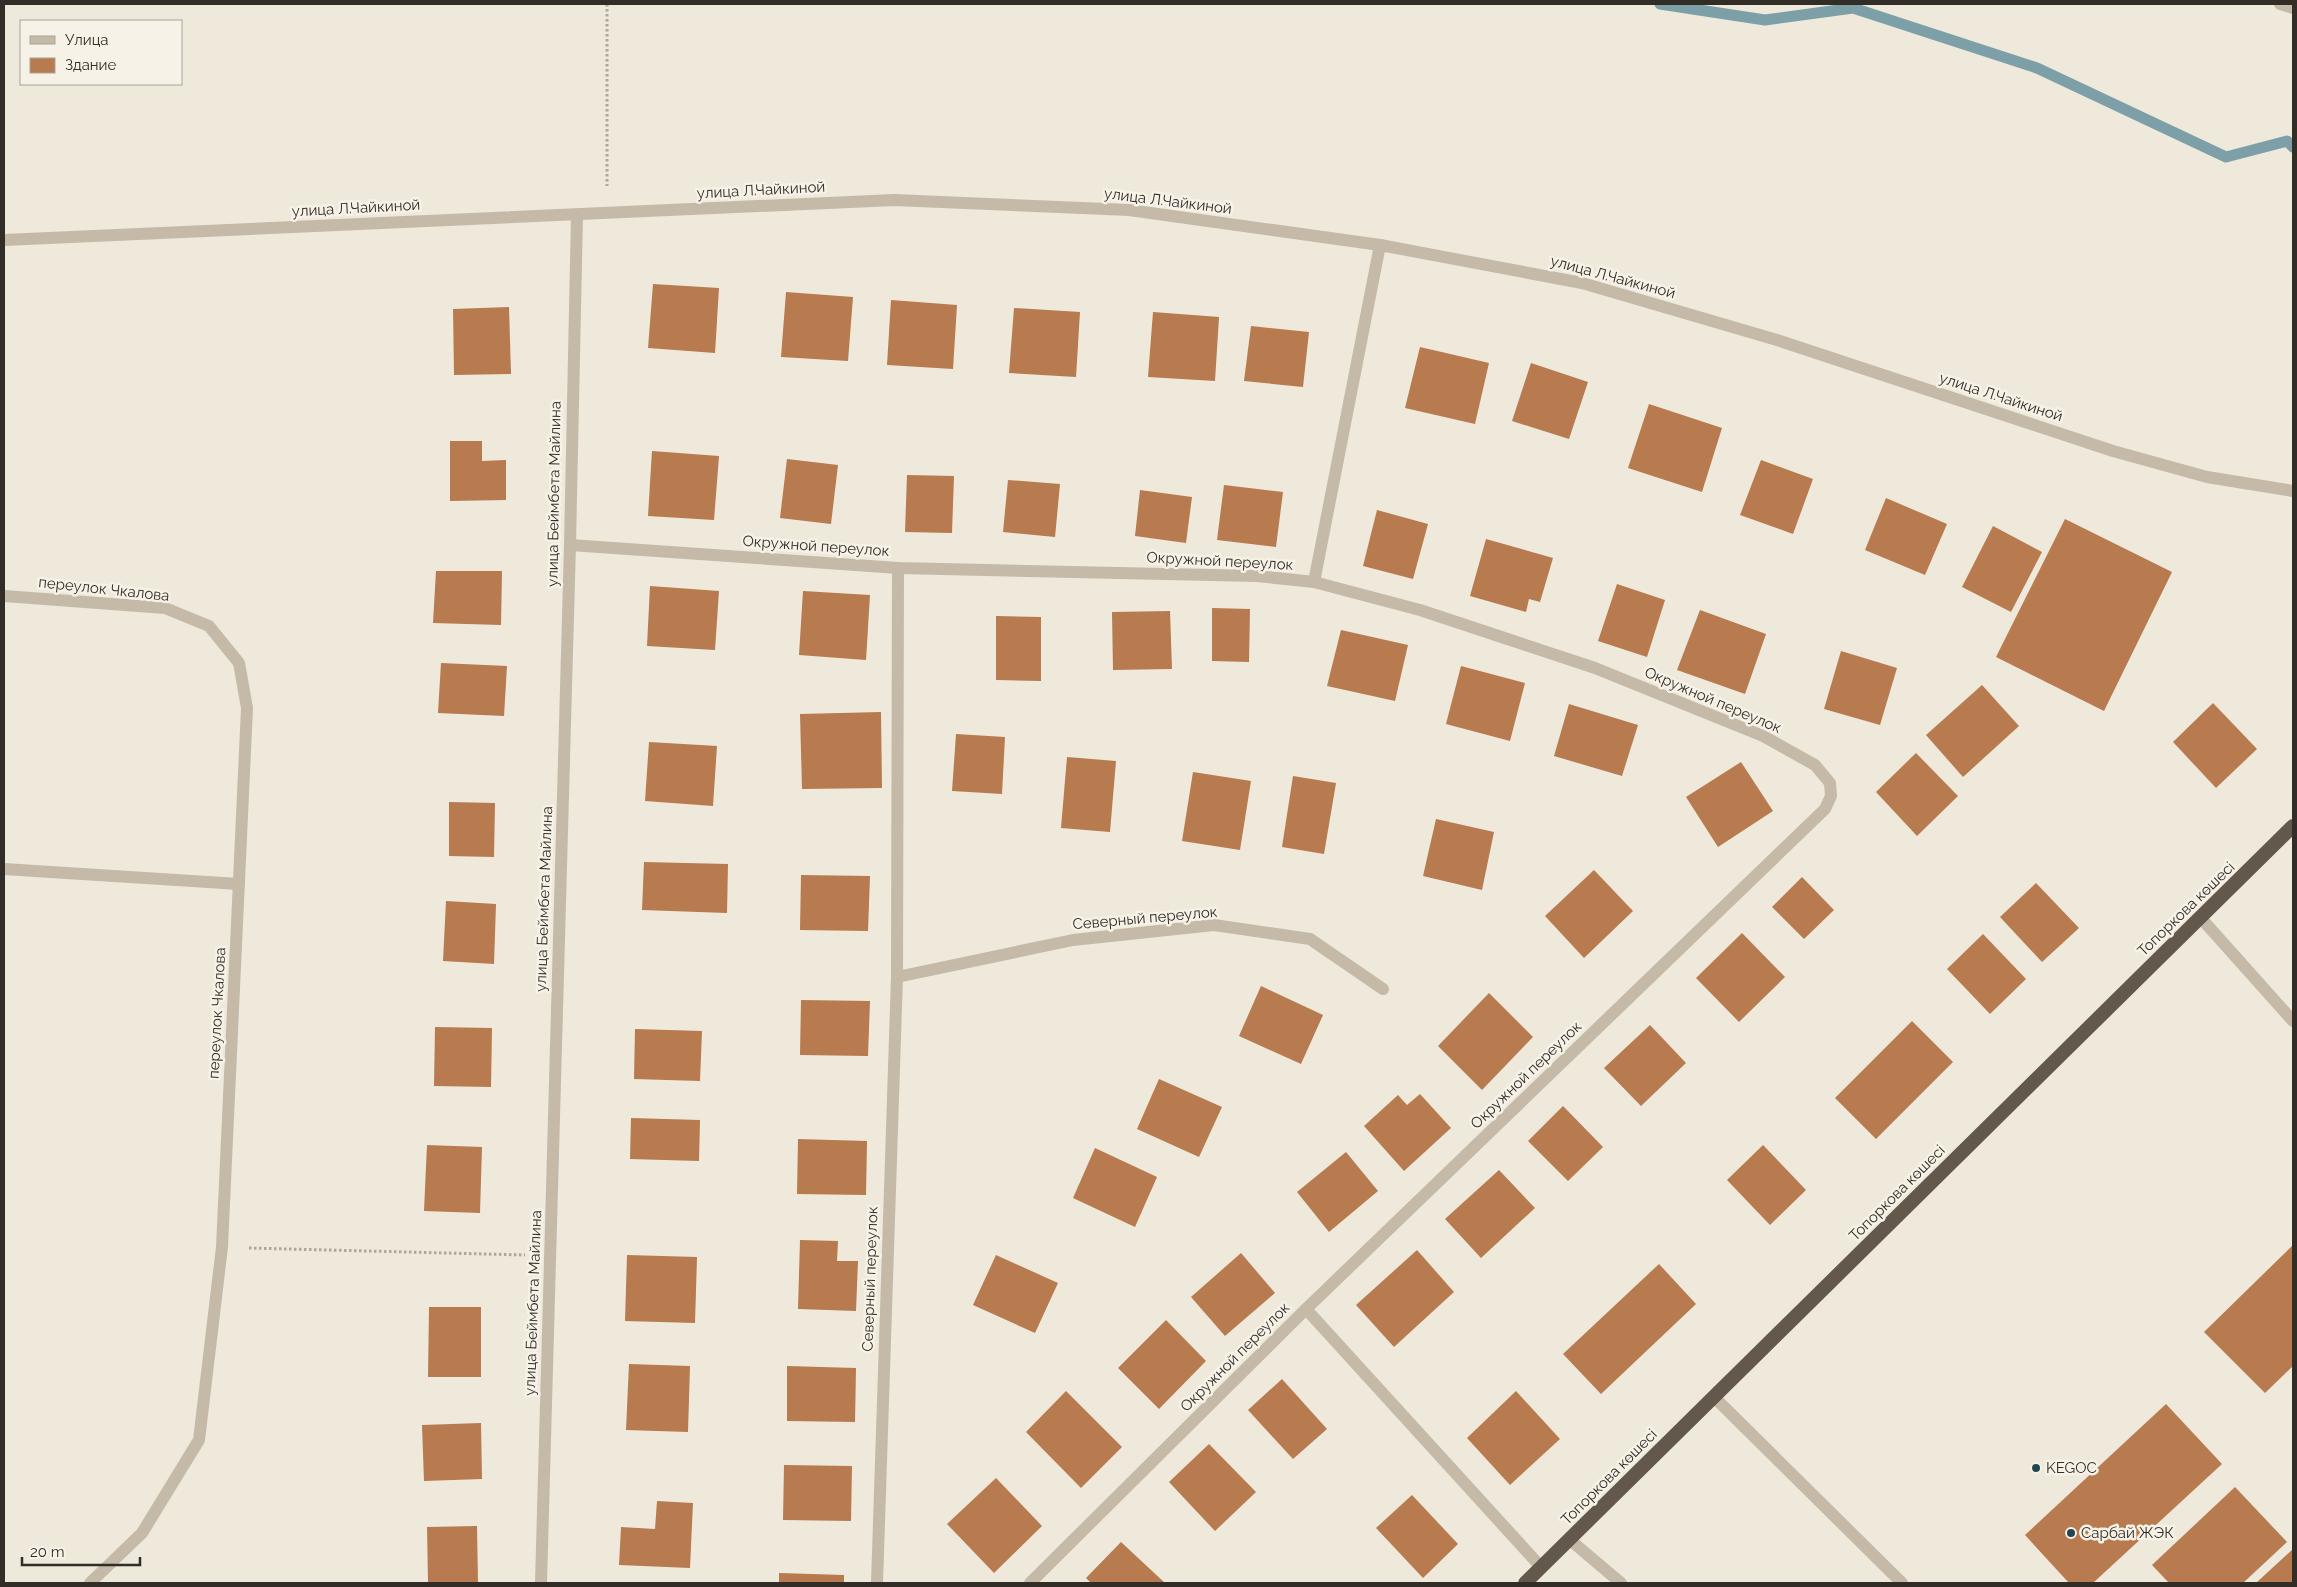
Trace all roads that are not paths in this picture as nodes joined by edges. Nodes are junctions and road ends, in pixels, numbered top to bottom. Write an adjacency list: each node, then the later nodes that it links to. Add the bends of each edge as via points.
1 (2280, 4): 2 (street)
2 (2293, 8)
3 (577, 215): 4 (street, улица Л.Чайкиной); 5 (street, улица Л.Чайкиной, via 894,200 1129,210); 7 (street, улица Беймбета Майлина)
4 (4, 240)
5 (1380, 245): 6 (street, улица Л.Чайкиной, via 1582,283 1777,340 2112,451 2207,476); 9 (street)
6 (2293, 491)
7 (570, 545): 8 (street, Окружной переулок); 23 (street, улица Беймбета Майлина)
8 (898, 568): 9 (street, Окружной переулок, via 1257,576); 15 (street, Северный переулок)
9 (1314, 582): 18 (street, Окружной переулок, via 1420,610 1586,665 1763,736 1815,765 1830,783 1831,796 1825,809)
10 (4, 596): 13 (street, переулок Чкалова, via 165,608 209,626 239,663 247,708)
11 (2293, 826): 14 (highway, Топоркова көшесі)
12 (4, 869): 13 (street)
13 (239, 884): 22 (street, переулок Чкалова, via 222,1248 199,1440 142,1533)
14 (2200, 917): 17 (street); 19 (highway, Топоркова көшесі)
15 (897, 976): 16 (street, Северный переулок, via 1073,940 1214,925 1310,938); 24 (street, Северный переулок)
16 (1383, 989)
17 (2293, 1021)
18 (1306, 1309): 21 (street); 25 (street, Окружной переулок)
19 (1714, 1397): 20 (highway, Топоркова көшесі); 28 (street)
20 (1569, 1539): 21 (highway, Топоркова көшесі); 27 (street)
21 (1541, 1567): 26 (highway, Топоркова көшесі)
22 (90, 1583)
23 (541, 1583)
24 (877, 1583)
25 (1030, 1583)
26 (1525, 1583)
27 (1621, 1583)
28 (1902, 1583)

